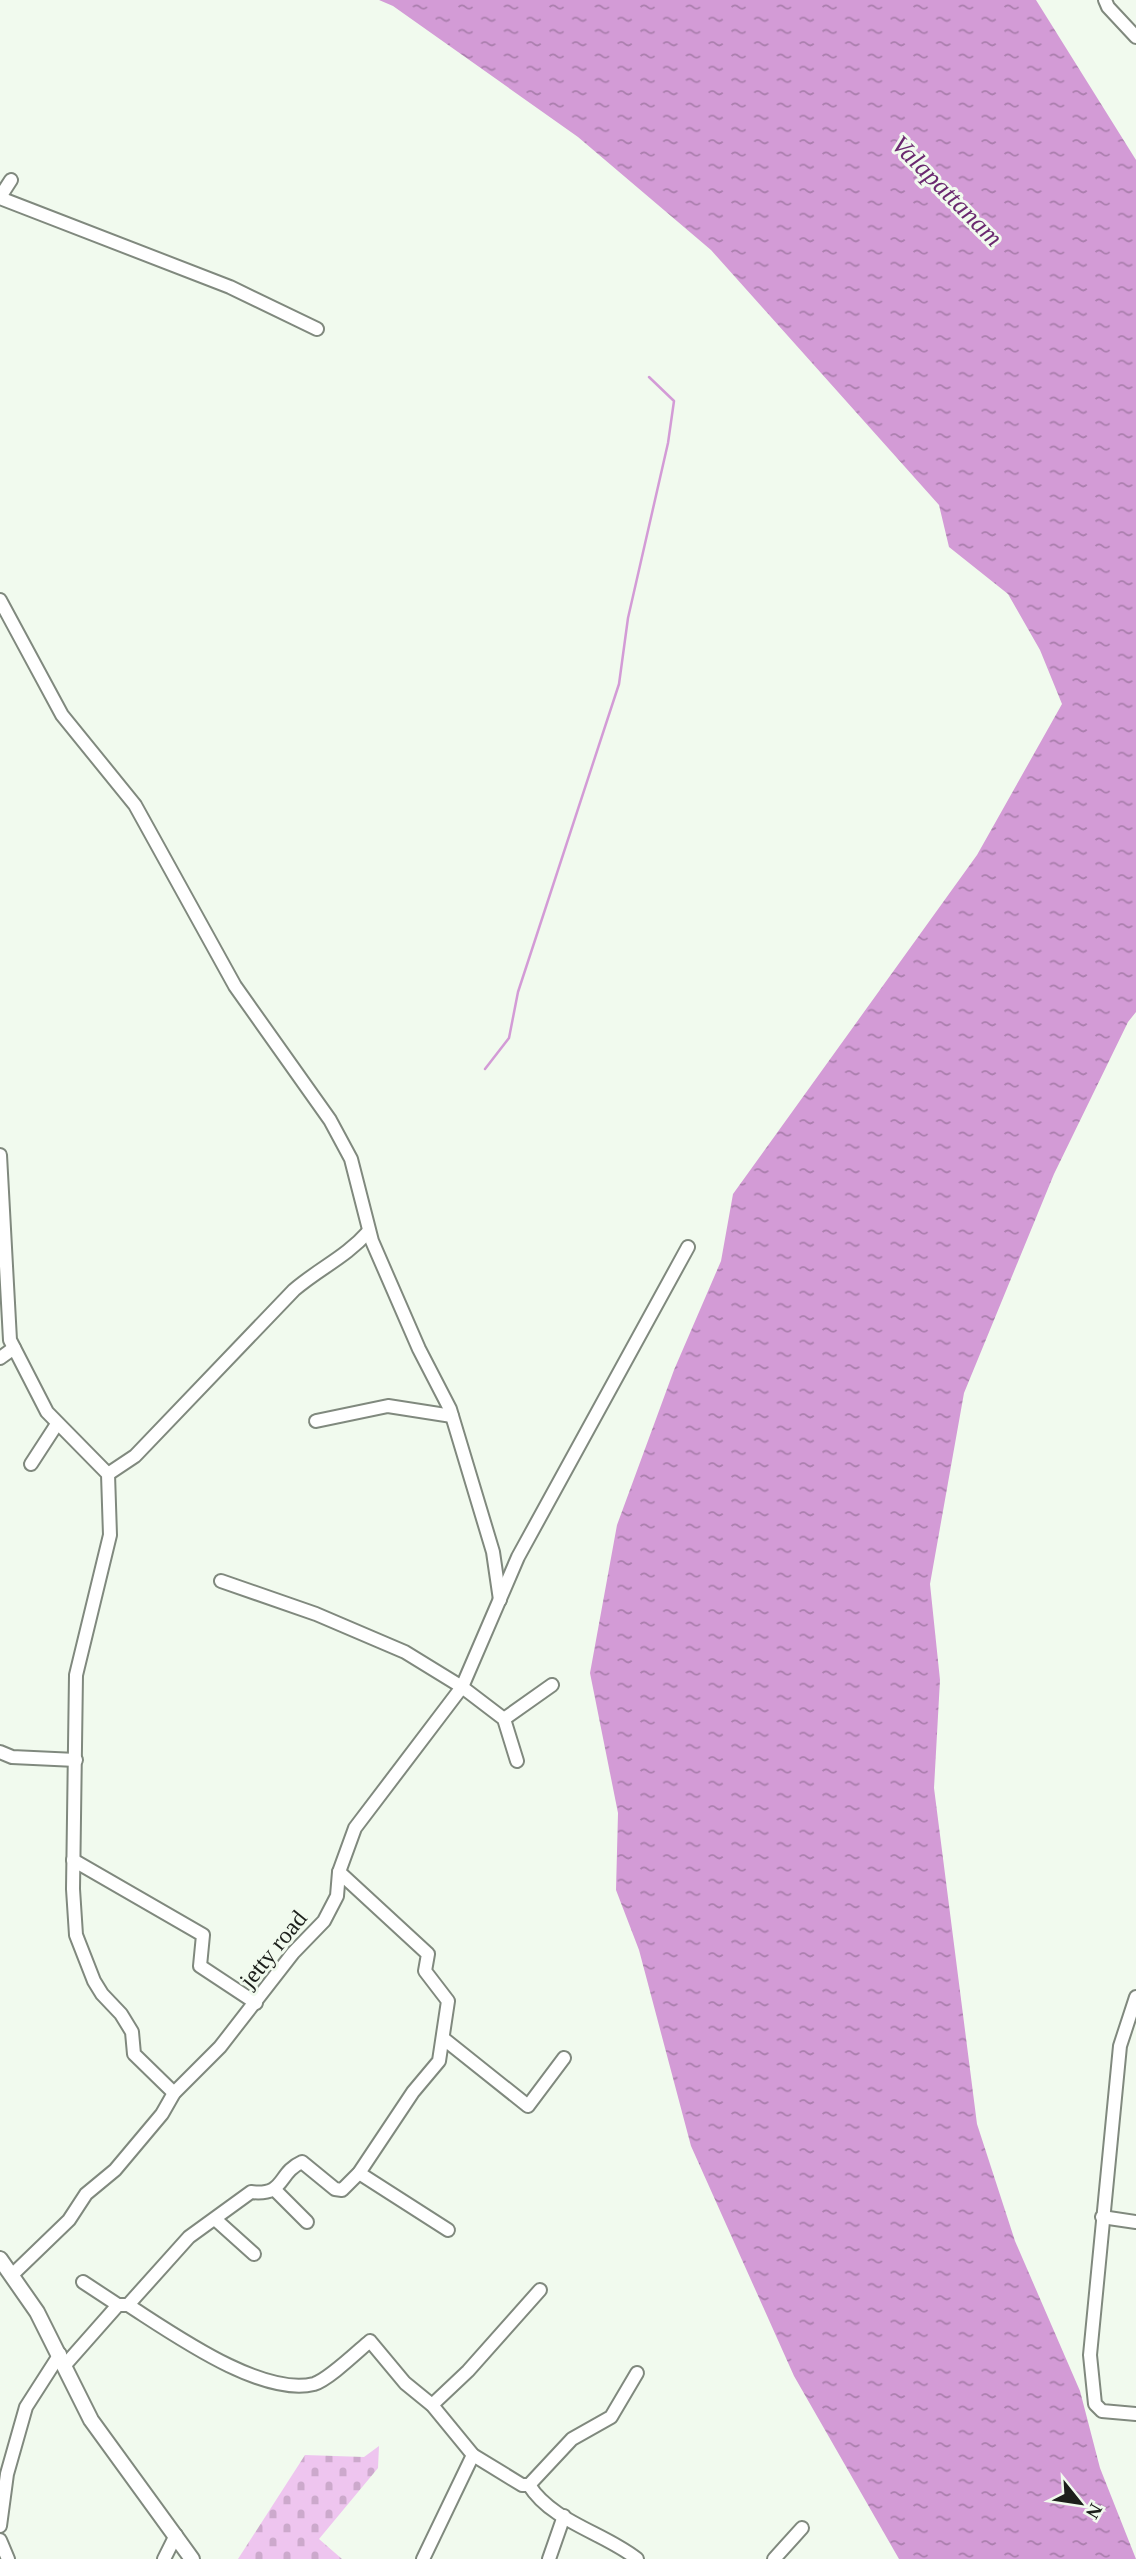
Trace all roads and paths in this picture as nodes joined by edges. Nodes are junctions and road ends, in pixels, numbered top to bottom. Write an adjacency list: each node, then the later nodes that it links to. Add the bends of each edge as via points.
1 (1105, 0): 2 (street)
2 (1136, 37)
3 (11, 180): 4 (street)
4 (0, 198): 5 (street, via 230,287)
5 (317, 329)
6 (0, 600): 8 (street, via 62,715 135,805 235,986 330,1120 351,1158)
7 (0, 1155): 10 (street, via 8,1314)
8 (369, 1231): 12 (street); 16 (street, via 349,1253 294,1290 135,1456)
9 (688, 1247): 18 (street, jetty road, via 518,1557)
10 (14, 1348): 11 (street); 14 (street)
11 (0, 1358)
12 (452, 1416): 13 (street, via 388,1406); 18 (street, via 493,1552)
13 (316, 1421)
14 (57, 1424): 15 (street); 16 (street)
15 (31, 1464)
16 (108, 1474): 23 (street, via 110,1535 76,1675)
17 (220, 1581): 20 (street, via 316,1614 405,1652)
18 (499, 1607): 20 (street, jetty road)
19 (552, 1685): 21 (street)
20 (462, 1687): 21 (street); 26 (street, jetty road, via 355,1828)
21 (504, 1719): 24 (street)
22 (0, 1752): 23 (street, via 12,1757)
23 (76, 1760): 25 (street)
24 (517, 1760)
25 (73, 1860): 28 (street, via 203,1935 200,1966); 31 (street, via 76,1935 94,1981 132,2032 134,2054)
26 (339, 1871): 28 (street, jetty road, via 337,1896 324,1921); 29 (street, via 428,1954 425,1971 448,2001)
27 (1136, 1997): 34 (street, via 1119,2046)
28 (256, 2003): 31 (street, jetty road, via 198,2072)
29 (444, 2039): 30 (street, via 528,2106); 32 (street, via 439,2061)
30 (564, 2058)
31 (174, 2093): 41 (street, jetty road, via 115,2170 86,2194 69,2220)
32 (359, 2173): 33 (street, via 339,2191 302,2162); 38 (street)
33 (275, 2190): 35 (street, via 251,2192); 37 (street)
34 (1102, 2217): 36 (street); 48 (street, via 1090,2355 1095,2404 1102,2412)
35 (215, 2219): 39 (street); 44 (street, via 189,2237)
36 (1136, 2221)
37 (307, 2222)
38 (448, 2230)
39 (254, 2254)
40 (0, 2259): 41 (main road)
41 (12, 2275): 45 (main road)
42 (83, 2282): 44 (street)
43 (540, 2290): 47 (street)
44 (123, 2305): 45 (street); 47 (street, via 228,2368 294,2385 316,2384 370,2342 405,2384)
45 (63, 2360): 52 (street, via 26,2407 7,2474); 54 (main road, via 91,2420)
46 (637, 2373): 50 (street, via 611,2417 572,2439)
47 (432, 2405): 49 (street)
48 (1136, 2414)
49 (473, 2455): 50 (street); 59 (street)
50 (528, 2485): 51 (street)
51 (564, 2516): 60 (street); 61 (street)
52 (0, 2526)
53 (802, 2528): 62 (street)
54 (176, 2535): 57 (street); 58 (main road)
55 (0, 2540): 56 (street)
56 (8, 2559)
57 (164, 2559)
58 (192, 2559)
59 (423, 2559)
60 (549, 2559)
61 (637, 2559)
62 (774, 2559)

